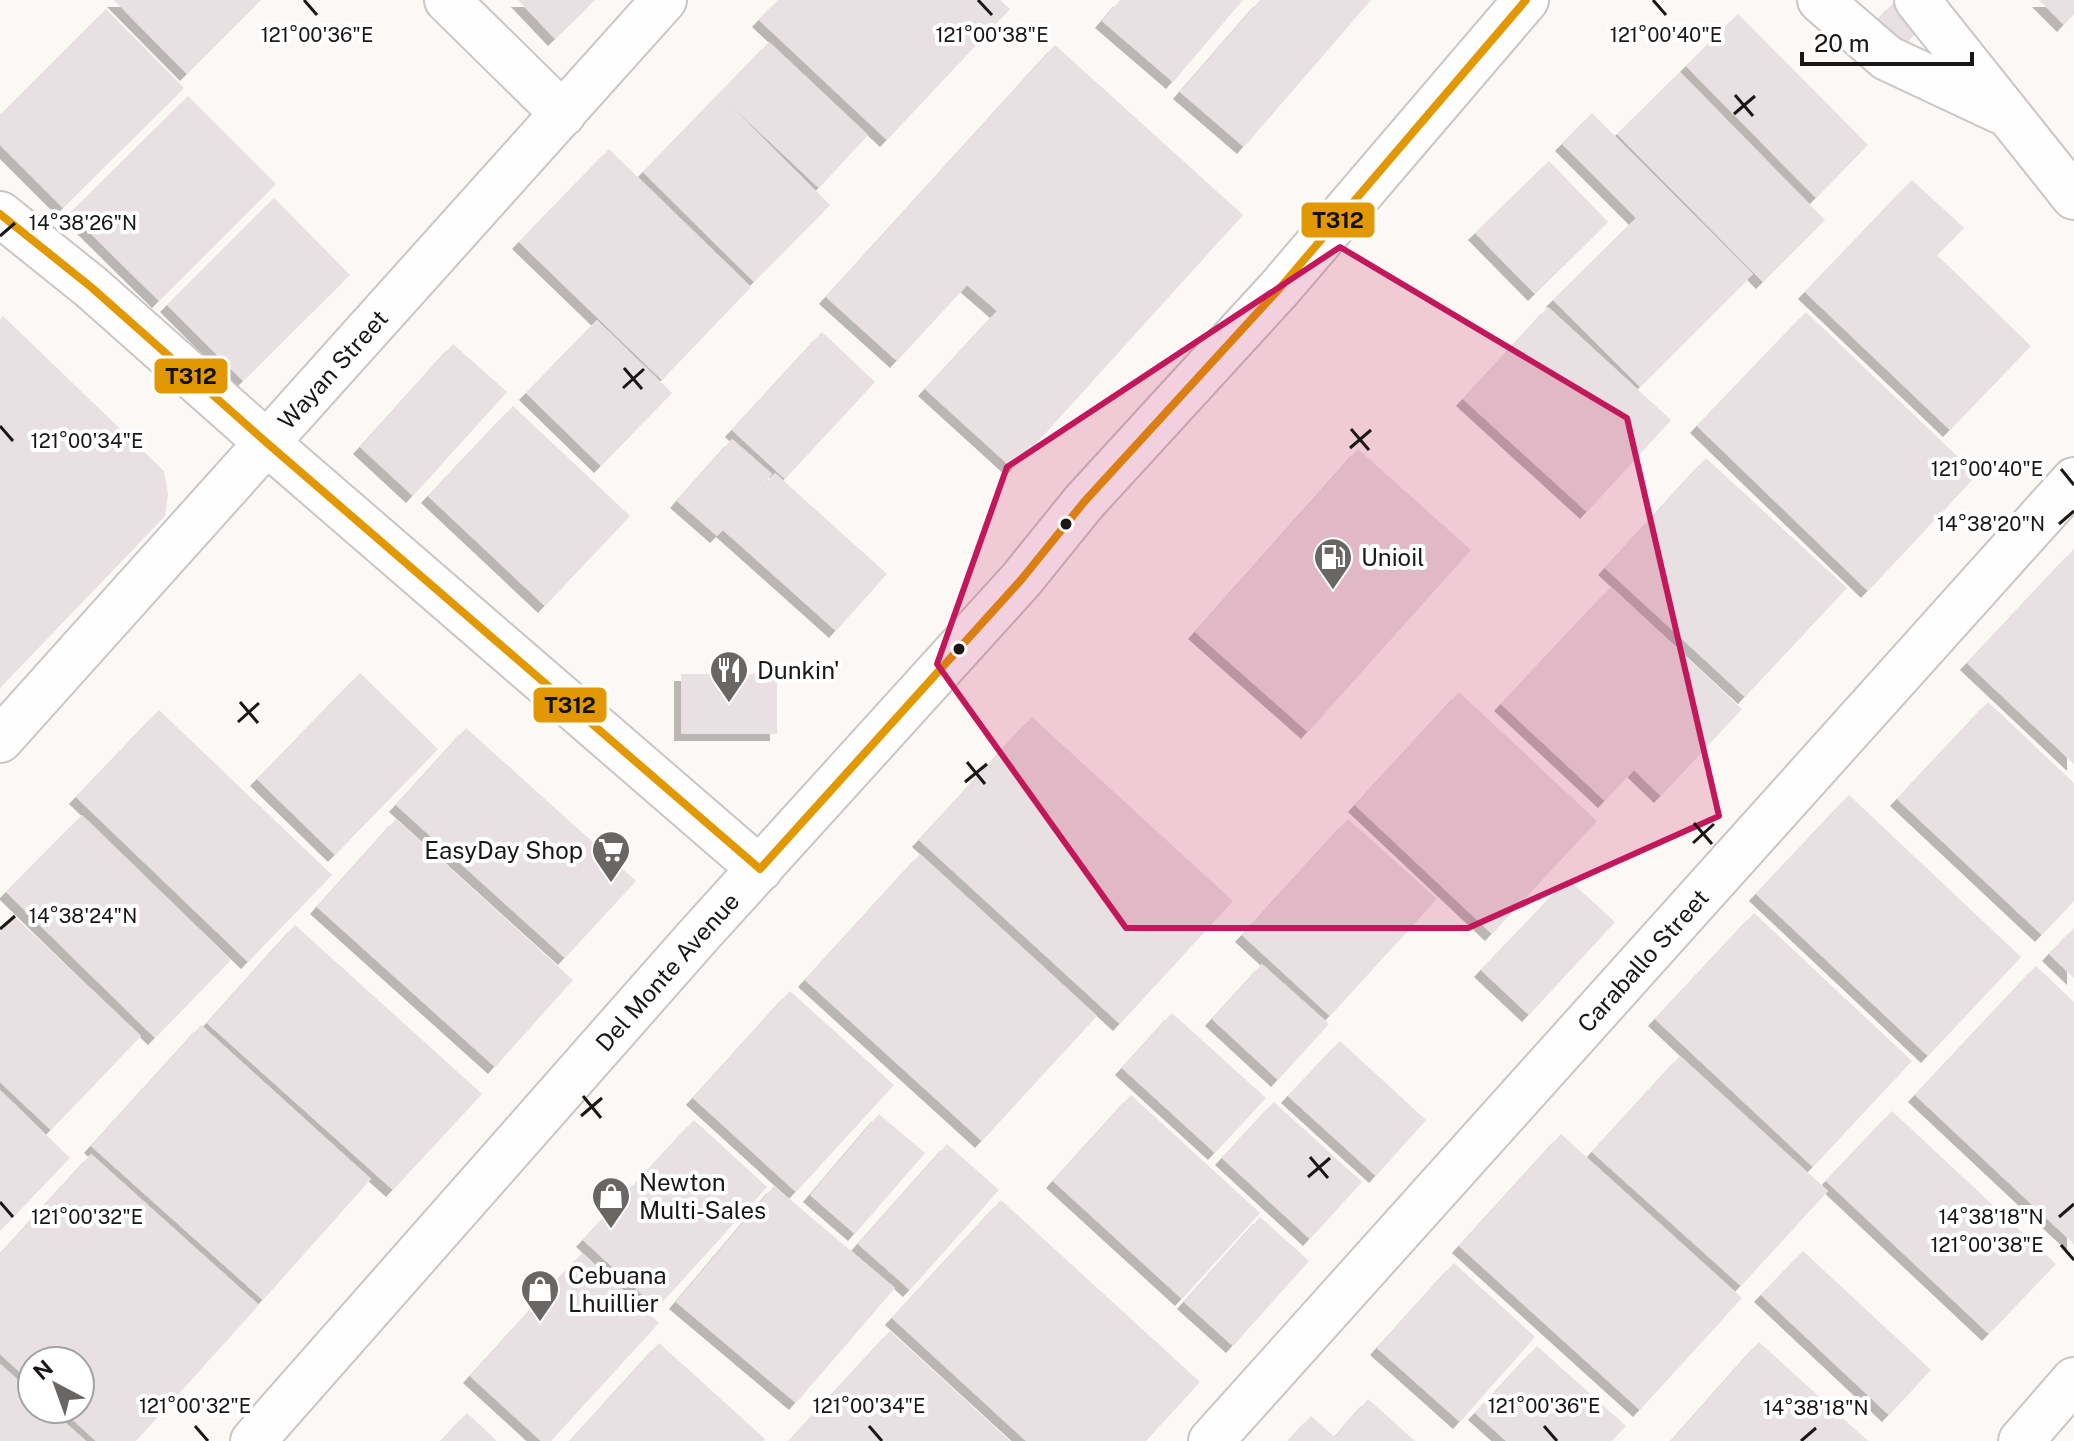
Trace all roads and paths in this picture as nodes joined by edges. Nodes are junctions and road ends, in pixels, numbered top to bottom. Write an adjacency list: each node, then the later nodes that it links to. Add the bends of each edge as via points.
1 (447, 0): 6 (street)
2 (664, 0): 6 (street, Wayan Street)
3 (1526, 0): 13 (street, Del Monte Avenue, via 1279,289)
4 (1820, 0): 7 (street, via 1887,58)
5 (1917, 0): 7 (street)
6 (563, 114): 10 (street, Wayan Street)
7 (2006, 114): 8 (street)
8 (2074, 197)
9 (0, 214): 10 (street)
10 (267, 443): 12 (street, Wayan Street); 13 (street)
11 (2074, 480): 16 (street, Caraballo Street)
12 (0, 740)
13 (760, 869): 15 (street, Del Monte Avenue)
14 (2074, 1380): 17 (street)
15 (253, 1441)
16 (1211, 1441)
17 (2021, 1441)

